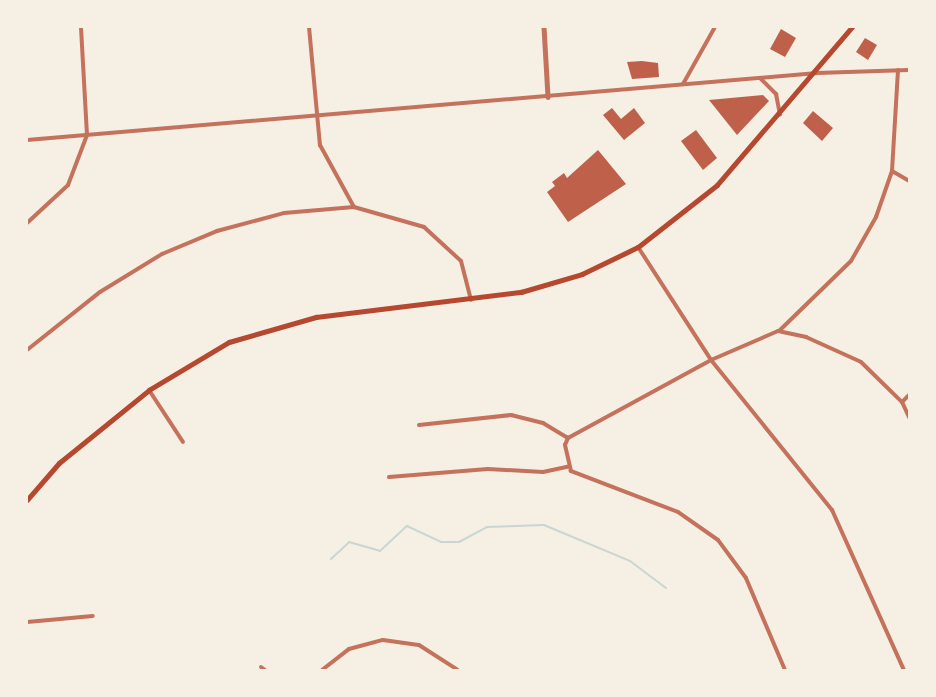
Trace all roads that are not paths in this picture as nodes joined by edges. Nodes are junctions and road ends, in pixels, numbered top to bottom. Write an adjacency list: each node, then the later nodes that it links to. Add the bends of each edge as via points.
1 (81, 27): 14 (street)
2 (309, 27): 13 (street)
3 (543, 27): 11 (street)
4 (715, 27): 10 (street)
5 (852, 27): 8 (main road)
6 (898, 70): 7 (street); 8 (street); 16 (street)
7 (909, 70)
8 (817, 73): 9 (street); 12 (main road)
9 (759, 78): 10 (street); 12 (street, via 776,94)
10 (682, 85): 11 (street)
11 (549, 97): 13 (street)
12 (780, 115): 20 (main road, via 705,197)
13 (314, 117): 14 (street); 18 (street, via 328,163)
14 (87, 135): 15 (street); 19 (street, via 68,185)
15 (27, 141)
16 (892, 171): 17 (street); 22 (street, via 876,216 850,261)
17 (909, 181)
18 (354, 207): 21 (street, via 407,220 436,236 461,261); 23 (street, via 247,221 162,254 100,292)
19 (27, 223)
20 (638, 247): 21 (main road, via 582,274); 24 (street)
21 (471, 300): 25 (main road, via 271,327 210,351)
22 (778, 332): 24 (street); 27 (street, via 806,337 861,362)
23 (27, 350)
24 (711, 360): 30 (street); 40 (street, via 832,510)
25 (148, 390): 31 (street); 34 (main road, via 59,464)
26 (909, 395): 27 (street)
27 (902, 402): 28 (street)
28 (909, 417)
29 (419, 425): 30 (street, via 511,415 543,423)
30 (568, 438): 32 (street, via 564,453)
31 (183, 442)
32 (567, 467): 33 (street, via 543,472 488,469); 39 (street, via 678,512 718,540 746,578)
33 (389, 477)
34 (27, 500)
35 (93, 615): 36 (street)
36 (27, 622)
37 (322, 670): 38 (street, via 349,649 383,640 419,645)
38 (458, 670)
39 (785, 670)
40 (904, 670)

